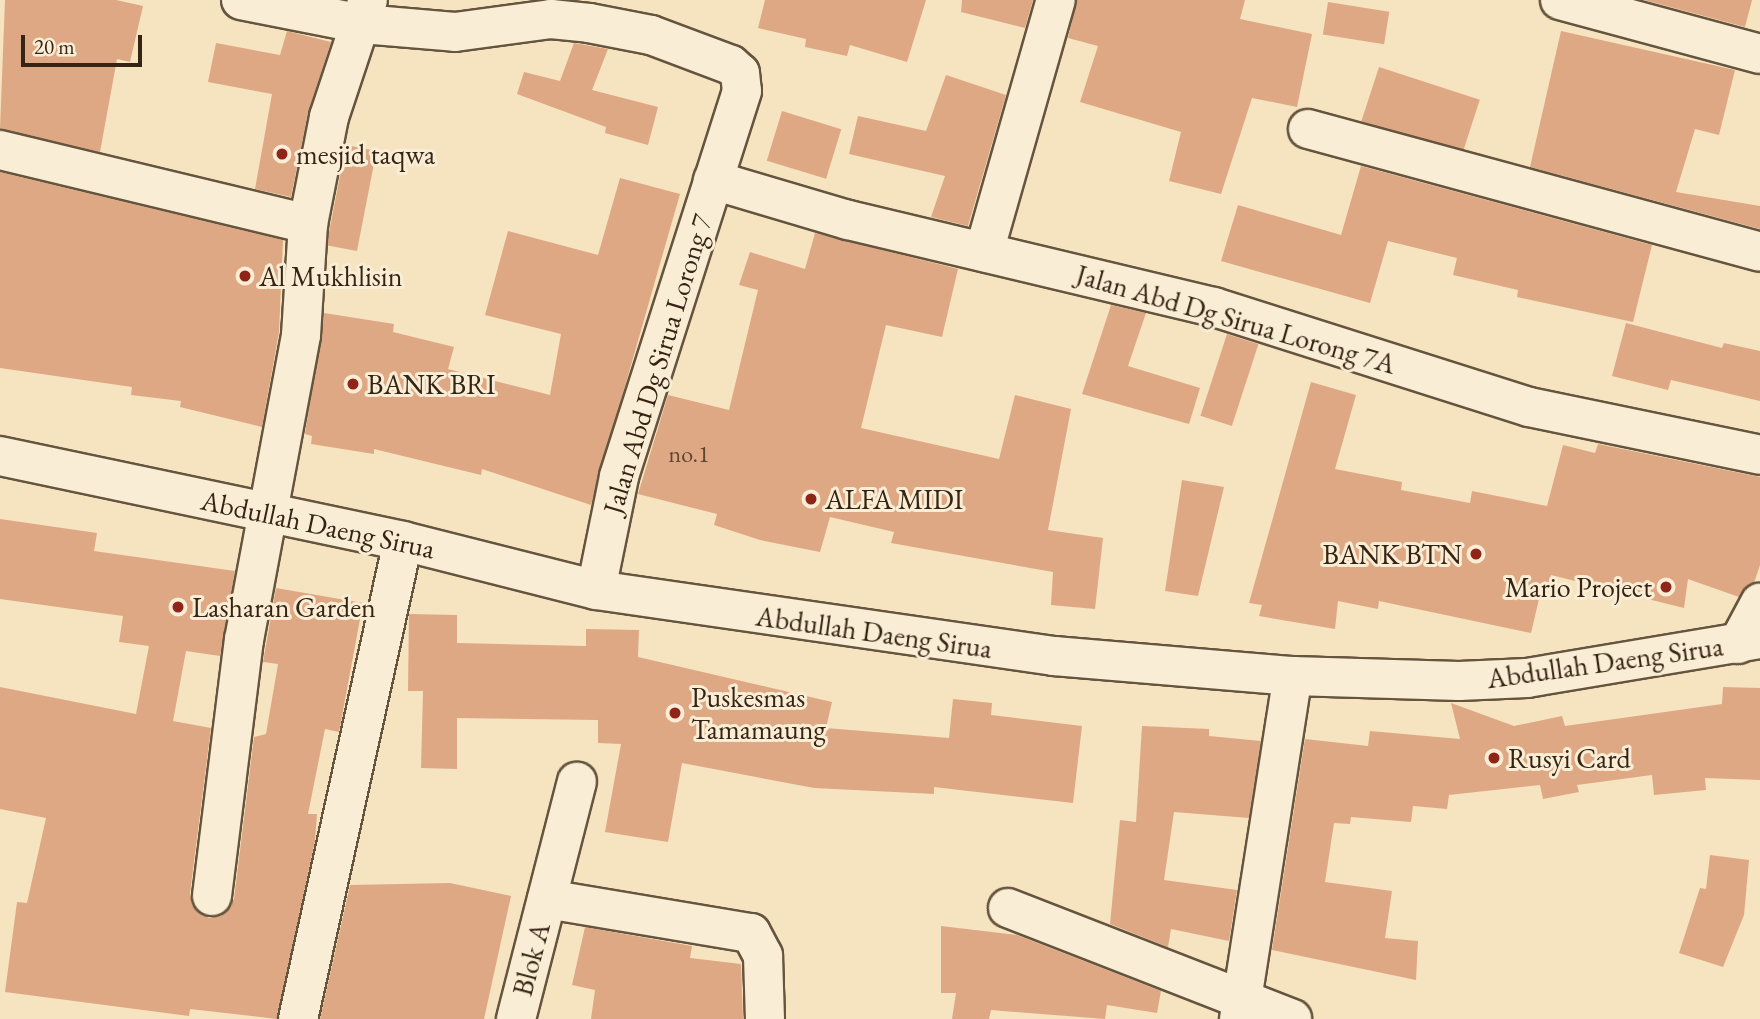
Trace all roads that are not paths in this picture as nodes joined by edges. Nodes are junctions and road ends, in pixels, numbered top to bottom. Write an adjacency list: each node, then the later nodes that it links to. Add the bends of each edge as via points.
1 (241, 0): 5 (street, Jalan Abd Dg Sirua Lorong 7)
2 (1056, 0): 11 (street)
3 (1560, 0): 4 (street)
4 (1613, 8): 6 (street)
5 (365, 12): 9 (street, Jalan Abd Dg Sirua Lorong 7, via 455,32 551,19 589,23 651,35 732,65 742,91); 10 (street, via 329,117)
6 (1760, 54)
7 (1308, 129): 12 (street)
8 (0, 150): 10 (street)
9 (712, 180): 11 (street, Jalan Abd Dg Sirua Lorong 7A); 17 (street, Jalan Abd Dg Sirua Lorong 7, via 619,477)
10 (308, 224): 15 (street, via 301,335)
11 (984, 252): 13 (street, Jalan Abd Dg Sirua Lorong 7A, via 1214,307 1529,407)
12 (1760, 252)
13 (1760, 455)
14 (0, 456): 15 (street, Abdullah Daeng Sirua)
15 (271, 514): 16 (street, Abdullah Daeng Sirua); 22 (street, via 244,640)
16 (403, 541): 17 (street, Abdullah Daeng Sirua); 26 (street)
17 (596, 590): 20 (street, Abdullah Daeng Sirua, via 893,637)
18 (1760, 603): 19 (street)
19 (1749, 641): 20 (street, Abdullah Daeng Sirua, via 1527,678)
20 (1293, 676): 25 (street)
21 (577, 782): 23 (street, Blok A)
22 (212, 897)
23 (547, 899): 27 (street, Blok A); 28 (street, via 751,933 764,956)
24 (1008, 908): 25 (street)
25 (1241, 1009): 29 (street)
26 (298, 1019)
27 (516, 1019)
28 (765, 1019)
29 (1292, 1019)

